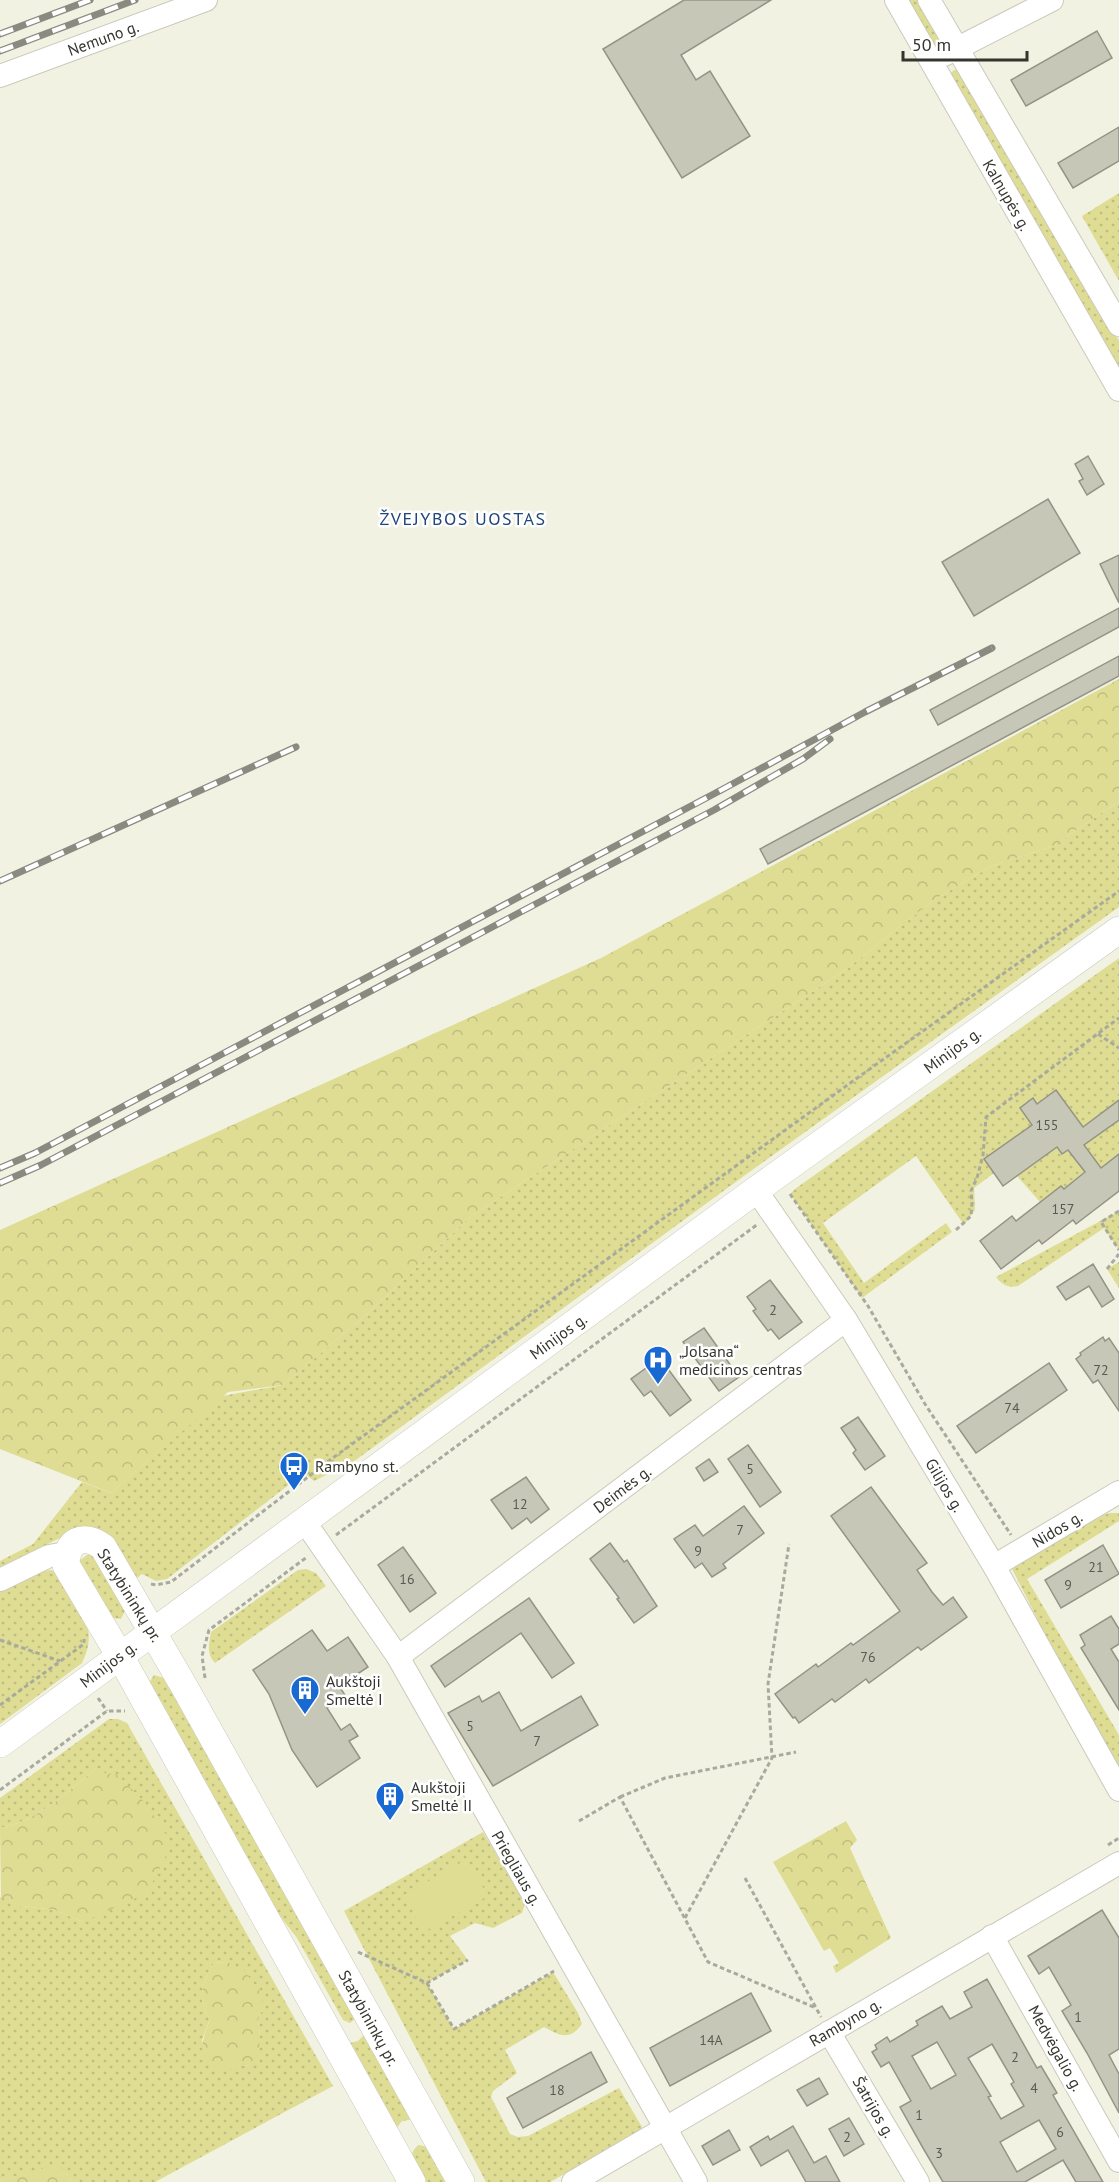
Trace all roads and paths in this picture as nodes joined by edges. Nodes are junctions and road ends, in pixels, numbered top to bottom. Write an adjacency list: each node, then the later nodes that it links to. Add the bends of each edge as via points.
1 (206, 0): 7 (street, Nemuno g.)
2 (896, 0): 6 (street, Kalnupės g.)
3 (929, 0): 5 (street, Kalnupės g.)
4 (1052, 0): 5 (street)
5 (957, 49): 6 (street); 8 (street, Kalnupės g.)
6 (932, 62): 9 (street, Kalnupės g.)
7 (0, 76)
8 (1119, 325)
9 (1119, 390)
10 (1119, 891): 32 (path, via 330,1460 171,1581 156,1585 142,1581)
11 (1119, 930): 16 (main road, Minijos g.)
12 (1119, 1018): 13 (path)
13 (1097, 1033): 14 (path); 20 (path, via 986,1117 983,1155 971,1191 970,1216)
14 (1119, 1048)
15 (795, 1189): 17 (path)
16 (756, 1190): 19 (street, Gilijos g.); 25 (main road, Minijos g.)
17 (790, 1194): 19 (path); 28 (path, via 868,1306 930,1412)
18 (1119, 1211): 21 (path, via 1101,1222)
19 (772, 1214): 23 (street, Gilijos g.); 27 (path)
20 (956, 1230)
21 (1119, 1252): 22 (path)
22 (1107, 1269)
23 (846, 1320): 30 (street, Gilijos g.); 37 (street, Deimės g.)
24 (1119, 1492): 28 (street, Nidos g.)
25 (305, 1522): 27 (street, Priegliaus g.); 33 (main road, Minijos g.)
26 (789, 1544): 44 (path, via 768,1684)
27 (322, 1546): 37 (street, Priegliaus g.); 39 (path, via 209,1630 202,1656)
28 (1021, 1551): 30 (street, Nidos g.)
29 (66, 1554): 31 (street, via 49,1556); 32 (main road, Statybininkų pr., via 74,1542 95,1541 103,1547); 36 (main road, via 66,1565)
30 (994, 1566): 46 (street, Gilijos g.)
31 (0, 1580)
32 (128, 1589): 33 (main road, Statybininkų pr.)
33 (153, 1631): 36 (main road, Minijos g.); 58 (main road, Statybininkų pr.)
34 (84, 1637): 38 (path, via 84,1644)
35 (0, 1640): 38 (path)
36 (120, 1656): 42 (main road, Minijos g.); 60 (main road)
37 (398, 1657): 55 (street, Priegliaus g.)
38 (60, 1661): 40 (path)
39 (204, 1676)
40 (0, 1705)
41 (107, 1711): 45 (path)
42 (0, 1744)
43 (796, 1752): 44 (path)
44 (772, 1758): 47 (path, via 665,1778); 51 (path)
45 (0, 1790)
46 (1119, 1790)
47 (620, 1797): 48 (path); 51 (path)
48 (579, 1821)
49 (1119, 1863): 52 (street, Rambyno g.)
50 (746, 1878): 57 (path)
51 (685, 1918): 57 (path, via 708,1962)
52 (992, 1936): 59 (street, Rambyno g.); 64 (street, Medvėgalio g.)
53 (354, 1950): 56 (path)
54 (468, 1960): 56 (path)
55 (570, 1962): 56 (path, via 454,2029); 61 (street, Priegliaus g.)
56 (427, 1983)
57 (816, 2008): 59 (path)
58 (368, 2018): 60 (main road, via 354,2035); 62 (main road, Statybininkų pr.)
59 (830, 2032): 61 (street, Rambyno g.); 69 (street, Šatrijos g.)
60 (330, 2036): 63 (main road)
61 (664, 2128): 67 (street, Rambyno g.); 68 (street, Priegliaus g.)
62 (434, 2134): 63 (main road, via 410,2135); 66 (main road, Statybininkų pr.)
63 (397, 2155): 65 (main road)
64 (1119, 2161)
65 (412, 2182)
66 (461, 2182)
67 (573, 2182)
68 (696, 2182)
69 (918, 2182)

